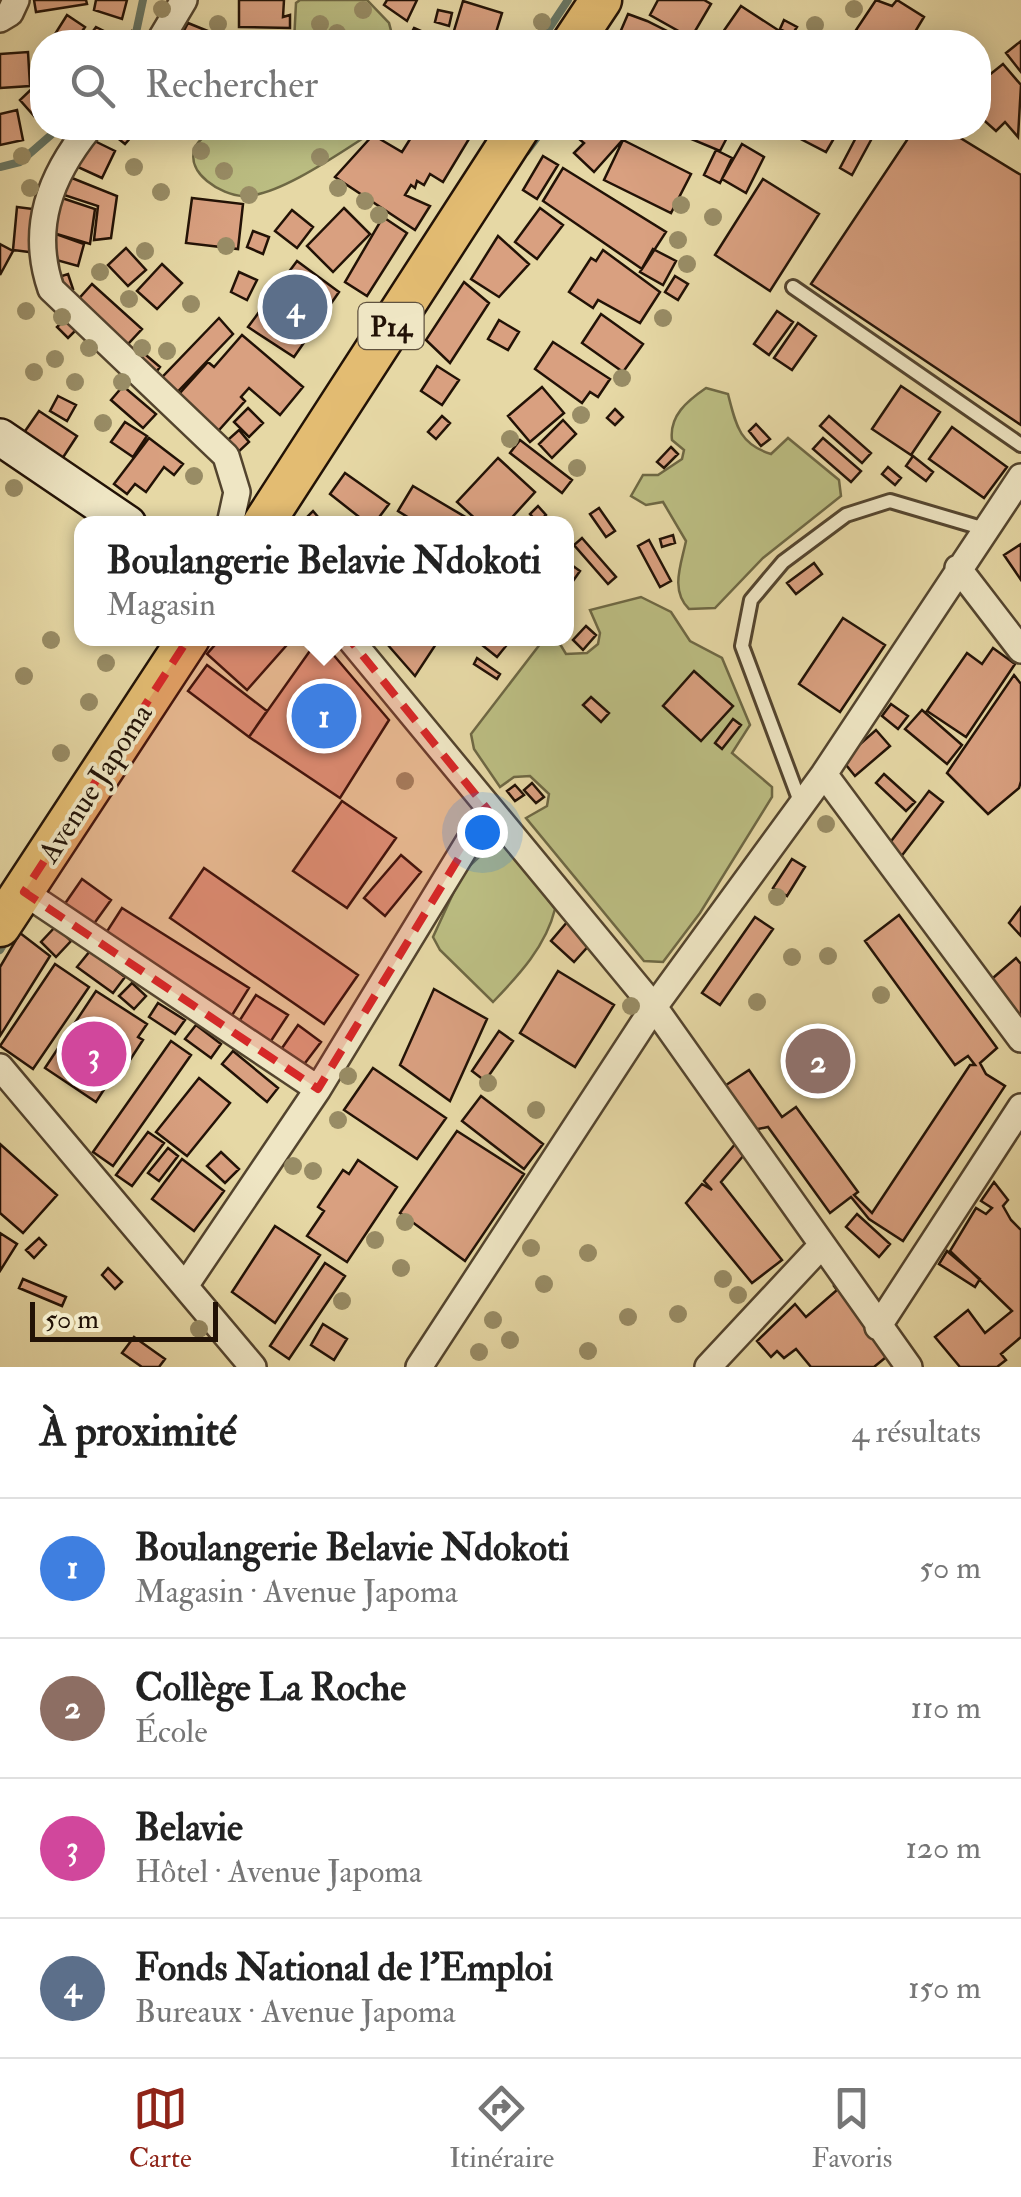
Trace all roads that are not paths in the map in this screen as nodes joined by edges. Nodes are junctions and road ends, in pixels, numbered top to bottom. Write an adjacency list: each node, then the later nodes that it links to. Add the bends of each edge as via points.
1 (16, 0): 4 (street)
2 (184, 0): 5 (street)
3 (601, 0): 6 (main road)
4 (0, 19)
5 (165, 30)
6 (582, 30)
7 (79, 140): 14 (street, via 56,169 46,209 43,266 51,290 226,456 236,492)
8 (510, 140): 15 (main road, P14)
9 (793, 287): 11 (lane)
10 (0, 437): 13 (street)
11 (1021, 445)
12 (1021, 477): 16 (street)
13 (116, 516)
14 (232, 516)
15 (268, 516)
16 (985, 529): 17 (street); 22 (lane, via 890,501 846,515 784,562 751,600 742,646)
17 (958, 568): 20 (street); 21 (street)
18 (184, 646): 24 (main road, Avenue Japoma)
19 (355, 646): 23 (street)
20 (1021, 650)
21 (824, 774): 22 (street); 27 (street)
22 (802, 807): 26 (street)
23 (488, 810): 26 (street); 29 (street)
24 (24, 892): 25 (main road, Avenue Japoma); 29 (street)
25 (0, 926)
26 (654, 1007): 31 (street); 35 (street)
27 (1021, 1039)
28 (0, 1068): 32 (street)
29 (318, 1088): 32 (street)
30 (1021, 1107): 33 (street)
31 (822, 1245): 33 (street); 36 (street)
32 (186, 1283): 34 (street)
33 (878, 1327): 37 (street)
34 (253, 1367)
35 (419, 1367)
36 (708, 1367)
37 (908, 1367)

